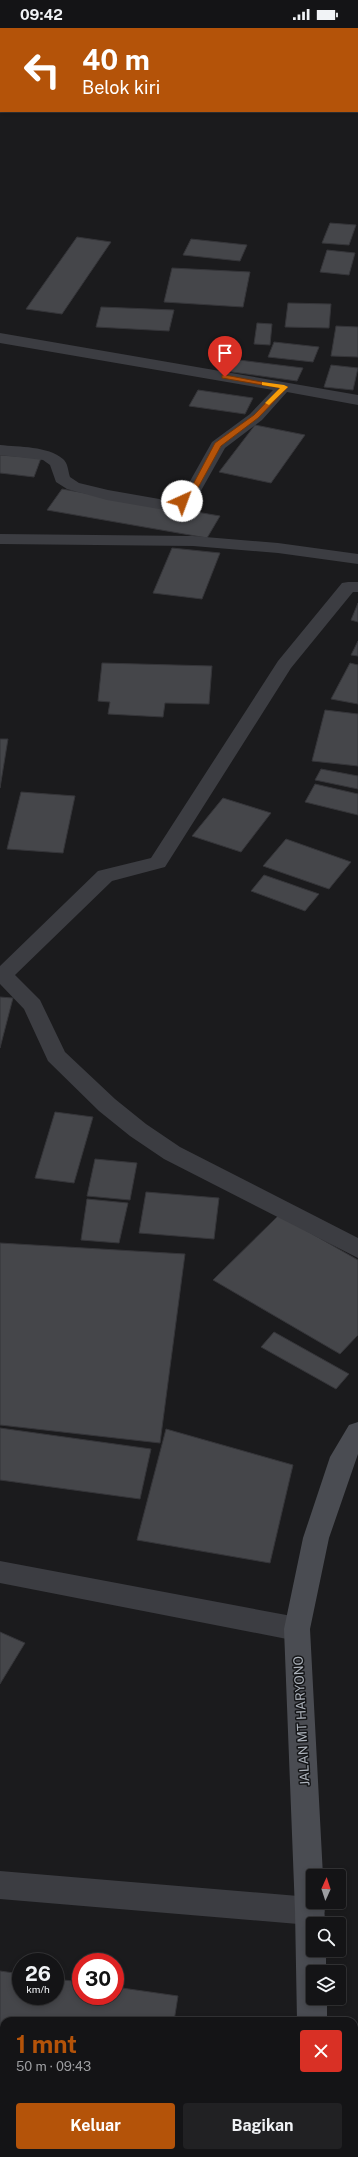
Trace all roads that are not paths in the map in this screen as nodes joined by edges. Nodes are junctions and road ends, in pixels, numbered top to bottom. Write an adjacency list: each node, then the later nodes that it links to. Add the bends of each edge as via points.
1 (0, 338): 2 (street)
2 (284, 387): 3 (street); 4 (street, via 256,417 218,445 192,494 182,501 171,504 107,495 72,486 62,479 58,463 49,457)
3 (358, 400)
4 (0, 450)
5 (0, 538): 6 (street, via 193,541 278,548)
6 (358, 559)
7 (358, 587): 8 (street, via 348,587 284,665 158,863 106,876)
8 (2, 975): 9 (street, via 33,1005 56,1056 107,1105 138,1130 172,1153)
9 (358, 1249)
10 (358, 1432): 12 (main road, JALAN MT HARYONO, via 343,1457 316,1538)
11 (0, 1572): 12 (street)
12 (297, 1628): 14 (main road, JALAN MT HARYONO)
13 (0, 1885): 14 (street)
14 (310, 1911): 15 (main road, JALAN MT HARYONO)
15 (312, 2017)

